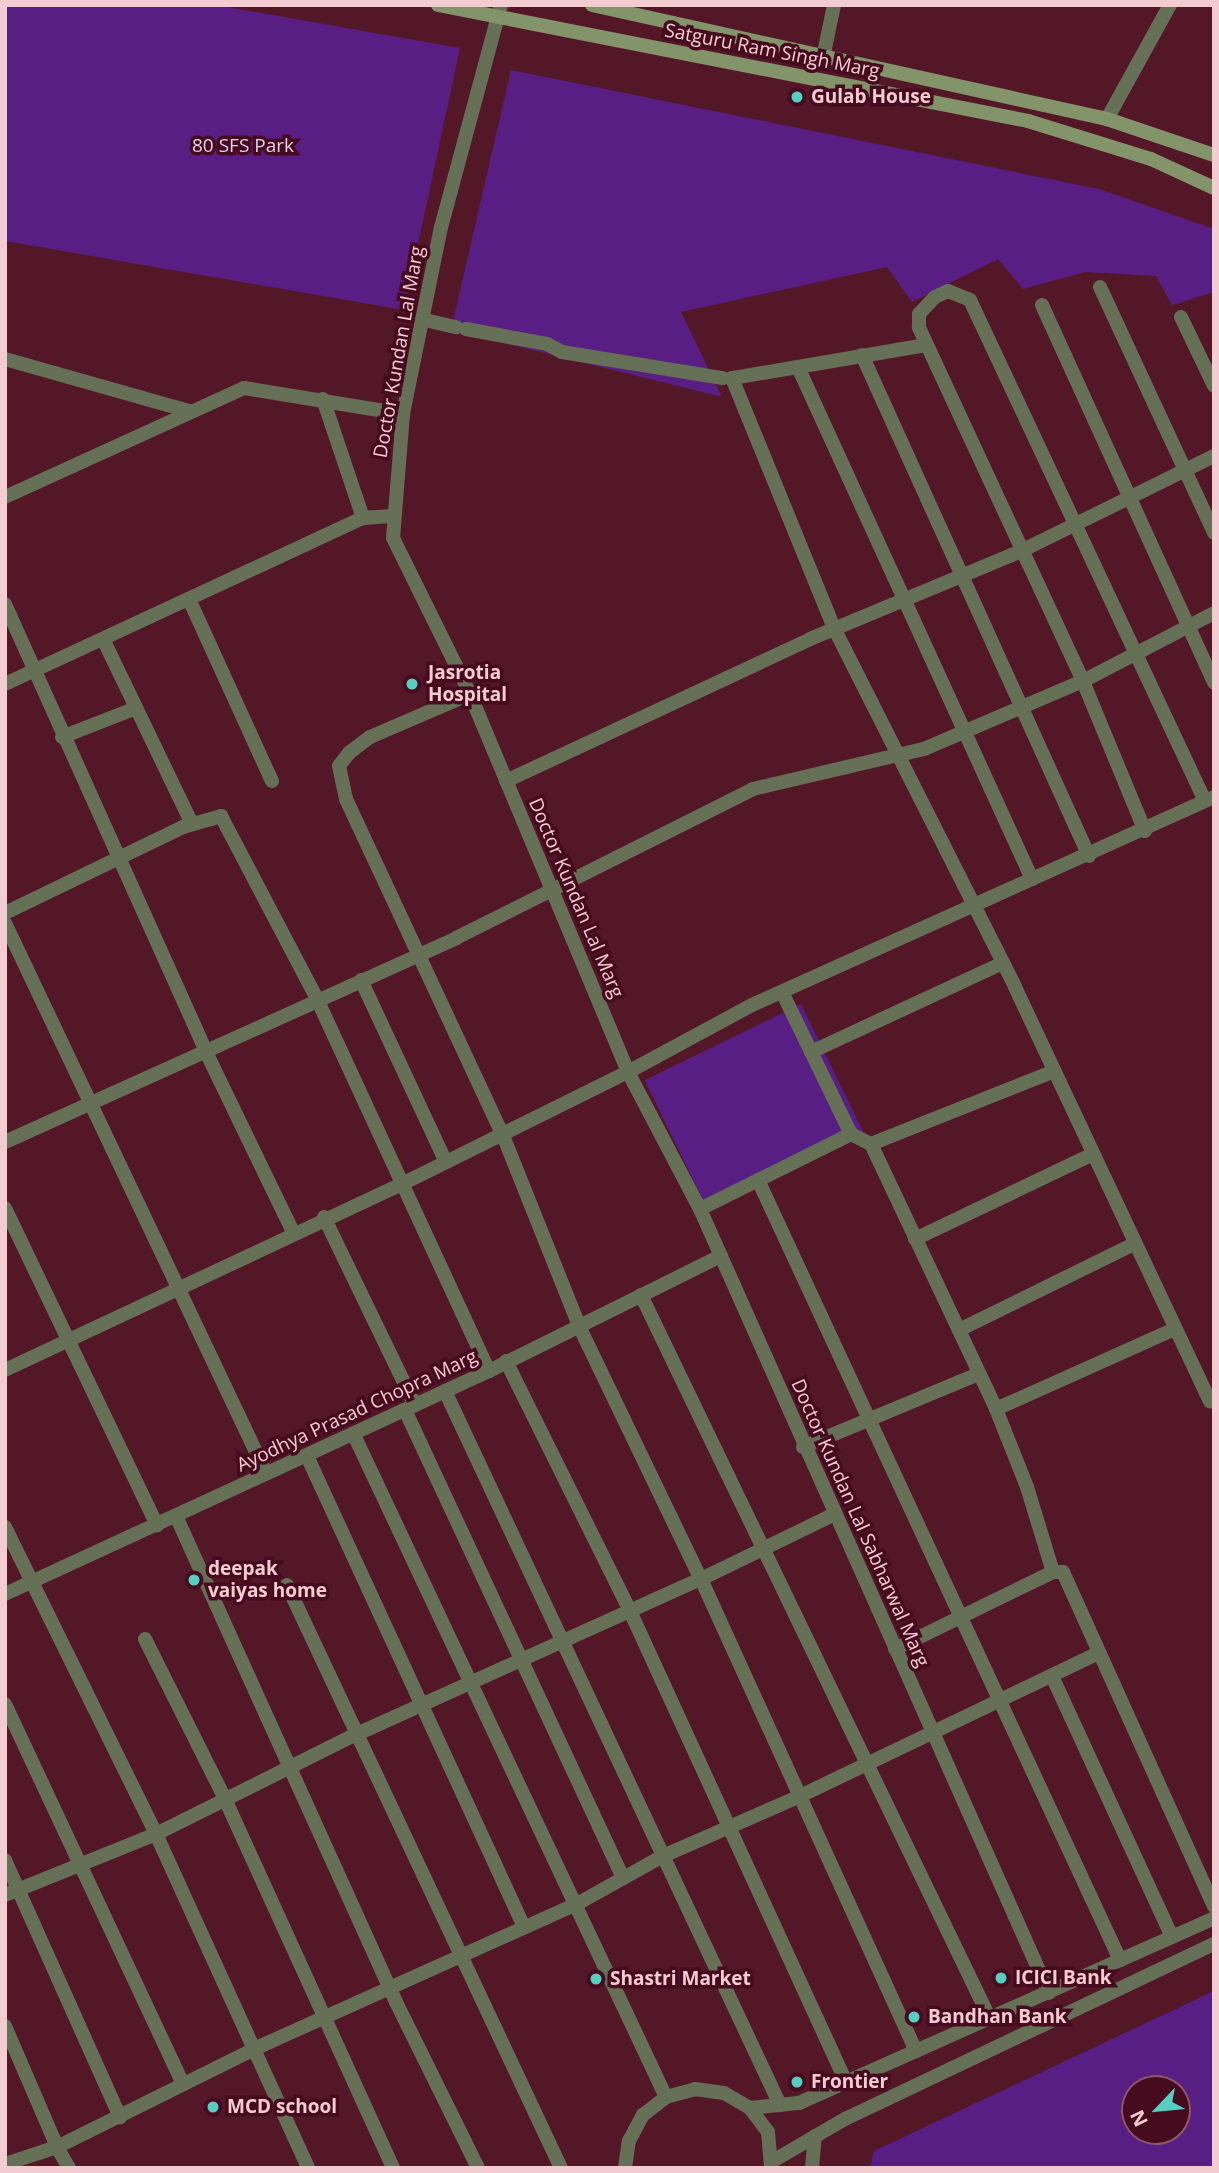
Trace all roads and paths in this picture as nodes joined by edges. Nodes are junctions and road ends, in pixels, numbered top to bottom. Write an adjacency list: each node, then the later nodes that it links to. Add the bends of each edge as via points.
1 (438, 5): 5 (main road, Satguru Ram Singh Marg)
2 (593, 5): 6 (main road, Satguru Ram Singh Marg)
3 (834, 5): 6 (street)
4 (1170, 5): 7 (street)
5 (500, 11): 9 (main road, Satguru Ram Singh Marg, via 1028,121 1151,159); 13 (street, Doctor Kundan Lal Marg, via 441,227)
6 (824, 53): 7 (main road, Satguru Ram Singh Marg)
7 (1107, 119): 8 (main road, Satguru Ram Singh Marg)
8 (1214, 155)
9 (1214, 188)
10 (1100, 287): 24 (street)
11 (1042, 305): 25 (street)
12 (1181, 317): 19 (street)
13 (425, 320): 18 (street, via 547,344 562,352); 22 (street, Doctor Kundan Lal Marg)
14 (926, 345): 15 (street); 29 (street, via 919,327 923,307 948,291 970,300); 31 (street)
15 (862, 355): 17 (street); 32 (street)
16 (5, 359): 21 (street)
17 (798, 366): 34 (street); 38 (street, via 732,378)
18 (723, 378)
19 (1214, 386)
20 (323, 399): 21 (street, via 244,388); 22 (street); 28 (street)
21 (189, 411): 26 (street)
22 (403, 414): 27 (street, Doctor Kundan Lal Marg)
23 (1214, 456): 24 (street)
24 (1184, 470): 25 (street); 30 (street)
25 (1130, 496): 29 (street); 37 (street)
26 (5, 498)
27 (393, 516): 28 (street); 45 (street, Doctor Kundan Lal Marg, via 393,538)
28 (363, 518): 33 (street)
29 (1074, 524): 31 (street); 40 (street)
30 (1214, 533)
31 (1021, 551): 32 (street); 42 (street)
32 (965, 575): 34 (street); 46 (street)
33 (189, 599): 39 (street); 51 (street)
34 (908, 602): 38 (street); 48 (street)
35 (5, 604): 41 (street)
36 (1214, 614): 37 (street)
37 (1189, 624): 40 (street); 43 (street)
38 (834, 628): 50 (street); 52 (street)
39 (104, 641): 41 (street); 47 (street)
40 (1136, 653): 42 (street); 53 (street)
41 (35, 672): 44 (street); 49 (street)
42 (1083, 681): 46 (street); 55 (street)
43 (1214, 683)
44 (5, 684)
45 (470, 694): 52 (street, Doctor Kundan Lal Marg); 63 (street, via 370,737 339,766 346,799)
46 (1023, 706): 48 (street); 56 (street)
47 (136, 708): 49 (street); 54 (street)
48 (961, 732): 50 (street, via 924,750); 58 (street)
49 (62, 737): 57 (street)
50 (895, 753): 59 (street, via 753,789); 60 (street)
51 (272, 781)
52 (506, 781): 59 (street, Doctor Kundan Lal Marg)
53 (1209, 799): 55 (street)
54 (192, 824): 57 (street); 67 (street, via 216,815 224,821)
55 (1145, 831): 56 (street)
56 (1090, 856): 58 (street)
57 (119, 859): 61 (street); 68 (street)
58 (1032, 879): 60 (street)
59 (551, 890): 63 (street); 71 (street, Doctor Kundan Lal Marg)
60 (974, 906): 64 (street); 66 (street)
61 (5, 913)
62 (5, 923): 72 (street)
63 (421, 953): 65 (street); 73 (street)
64 (1003, 963): 69 (street); 70 (street)
65 (361, 980): 67 (street); 78 (street)
66 (782, 992): 69 (street); 71 (street)
67 (317, 999): 68 (street); 80 (street)
68 (206, 1052): 72 (street); 84 (street)
69 (811, 1052): 74 (street)
70 (1054, 1071): 76 (street); 77 (street)
71 (628, 1072): 73 (street); 82 (street, Doctor Kundan Lal Sabharwal Marg)
72 (91, 1105): 75 (street); 88 (street)
73 (502, 1133): 78 (street); 90 (street)
74 (850, 1134): 76 (street); 79 (street)
75 (5, 1142)
76 (871, 1144): 85 (street)
77 (1093, 1154): 85 (street); 86 (street)
78 (445, 1160): 80 (street)
79 (758, 1180): 82 (street); 102 (street)
80 (402, 1184): 83 (street); 96 (street)
81 (5, 1208): 93 (street)
82 (700, 1209): 87 (street, Doctor Kundan Lal Sabharwal Marg)
83 (324, 1217): 84 (street); 100 (street)
84 (293, 1233): 88 (street)
85 (915, 1239): 92 (street)
86 (1134, 1244): 91 (street); 92 (street)
87 (721, 1256): 89 (street, Ayodhya Prasad Chopra Marg); 104 (street, Doctor Kundan Lal Sabharwal Marg)
88 (180, 1286): 93 (street); 106 (street)
89 (641, 1295): 90 (street, Ayodhya Prasad Chopra Marg); 111 (street)
90 (579, 1326): 94 (street, Ayodhya Prasad Chopra Marg); 113 (street)
91 (1175, 1329): 99 (street); 101 (street)
92 (959, 1330): 97 (street)
93 (70, 1341): 95 (street); 109 (street)
94 (506, 1361): 96 (street, Ayodhya Prasad Chopra Marg); 117 (street)
95 (5, 1370)
96 (489, 1371): 98 (street, Ayodhya Prasad Chopra Marg)
97 (978, 1374): 101 (street); 102 (street)
98 (445, 1391): 100 (street, Ayodhya Prasad Chopra Marg); 120 (street)
99 (1210, 1401)
100 (410, 1408): 103 (street, Ayodhya Prasad Chopra Marg); 123 (street)
101 (996, 1409): 112 (street, via 1027,1487)
102 (868, 1420): 104 (street); 118 (street)
103 (354, 1435): 105 (street, Ayodhya Prasad Chopra Marg); 125 (street)
104 (803, 1447): 107 (street, Doctor Kundan Lal Sabharwal Marg)
105 (307, 1456): 106 (street, Ayodhya Prasad Chopra Marg); 128 (street)
106 (265, 1474): 108 (street, Ayodhya Prasad Chopra Marg)
107 (835, 1514): 111 (street); 121 (street, Doctor Kundan Lal Sabharwal Marg)
108 (176, 1516): 109 (street, Ayodhya Prasad Chopra Marg); 131 (street)
109 (157, 1525): 114 (street, Ayodhya Prasad Chopra Marg)
110 (5, 1527): 114 (street)
111 (761, 1550): 113 (street); 132 (street)
112 (1053, 1572): 118 (street); 122 (street, via 1063,1572)
113 (701, 1579): 117 (street); 133 (street)
114 (32, 1584): 116 (street, Ayodhya Prasad Chopra Marg); 136 (street)
115 (287, 1585): 129 (street)
116 (5, 1594)
117 (630, 1611): 120 (street); 135 (street)
118 (962, 1616): 121 (street); 126 (street)
119 (145, 1639): 134 (street)
120 (566, 1641): 123 (street); 137 (street)
121 (895, 1649): 130 (street, Doctor Kundan Lal Sabharwal Marg)
122 (1099, 1653): 124 (street); 143 (street)
123 (521, 1657): 125 (street); 140 (street)
124 (1052, 1676): 126 (street); 146 (street)
125 (472, 1681): 128 (street); 142 (street)
126 (1001, 1700): 130 (street); 149 (street)
127 (5, 1704): 139 (street)
128 (419, 1706): 129 (street); 145 (street)
129 (357, 1734): 131 (street); 148 (street)
130 (933, 1734): 132 (street); 151 (street, Doctor Kundan Lal Sabharwal Marg)
131 (292, 1765): 134 (street); 150 (street)
132 (865, 1765): 133 (street); 153 (street)
133 (798, 1797): 135 (street); 156 (street)
134 (225, 1799): 136 (street); 152 (street)
135 (730, 1827): 137 (street); 157 (street)
136 (156, 1834): 139 (street); 155 (street)
137 (663, 1856): 140 (street); 160 (street)
138 (5, 1860): 141 (street)
139 (79, 1864): 141 (street); 158 (street)
140 (624, 1878): 142 (street)
141 (12, 1893): 162 (street)
142 (577, 1904): 145 (street); 159 (street)
143 (1214, 1908)
144 (1214, 1918): 146 (street)
145 (524, 1927): 148 (street)
146 (1172, 1937): 149 (street)
147 (1214, 1944): 163 (street)
148 (459, 1955): 150 (street); 171 (street)
149 (1121, 1960): 151 (street)
150 (389, 1986): 152 (street); 170 (street)
151 (1049, 1993): 153 (street)
152 (326, 2016): 155 (street); 169 (street)
153 (990, 2019): 156 (street)
154 (5, 2026): 164 (street)
155 (254, 2049): 158 (street); 168 (street)
156 (916, 2051): 157 (street)
157 (846, 2082): 160 (street, via 799,2103)
158 (183, 2084): 162 (street)
159 (666, 2097): 161 (street, via 695,2089 724,2094); 172 (street, via 643,2115 629,2141)
160 (780, 2105): 161 (street)
161 (750, 2108): 166 (street, via 768,2132)
162 (120, 2117): 164 (street)
163 (815, 2136): 166 (street); 173 (street)
164 (58, 2147): 165 (street); 167 (street)
165 (5, 2164)
166 (771, 2165)
167 (69, 2168)
168 (309, 2168)
169 (393, 2168)
170 (478, 2168)
171 (561, 2168)
172 (625, 2168)
173 (812, 2168)

